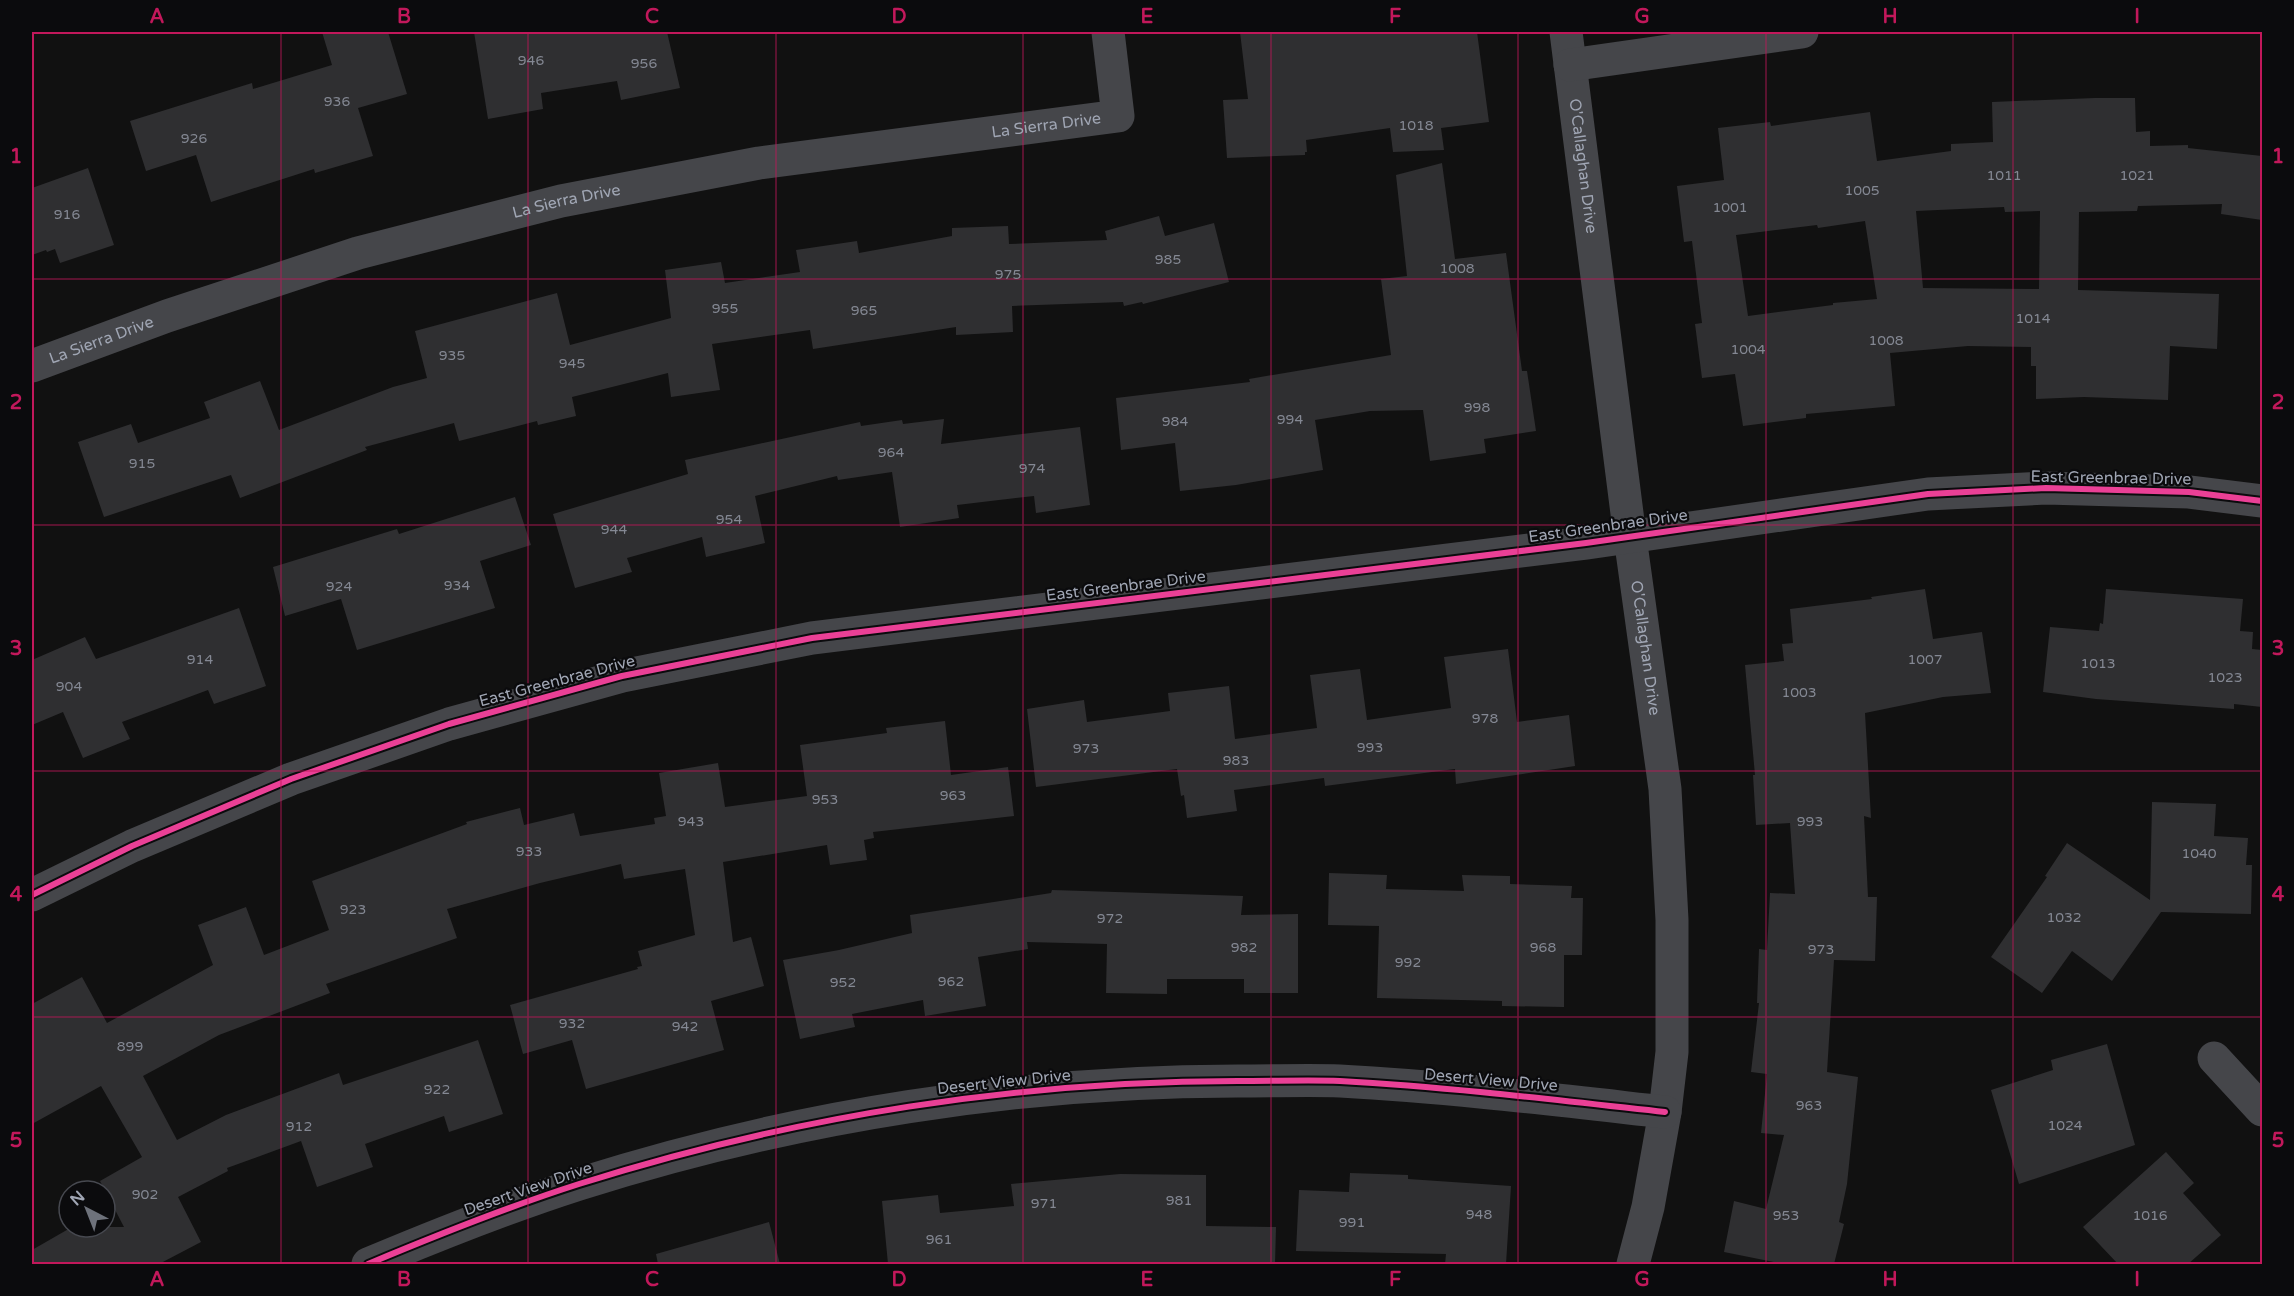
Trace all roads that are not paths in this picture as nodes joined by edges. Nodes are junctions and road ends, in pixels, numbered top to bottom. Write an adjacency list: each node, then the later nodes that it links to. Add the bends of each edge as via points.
1 (1108, 32): 5 (street, La Sierra Drive, via 1118,116 759,163 561,201 358,253 166,316)
2 (1566, 32): 4 (street, O'Callaghan Drive)
3 (1803, 32): 4 (street)
4 (1570, 65): 7 (street, O'Callaghan Drive)
5 (32, 366)
6 (2262, 501): 7 (street, East Greenbrae Drive, via 2189,492 2046,488 1928,494)
7 (1630, 537): 8 (street, East Greenbrae Drive, via 812,638 622,676 449,724 291,779 132,846); 11 (street, O'Callaghan Drive, via 1665,789 1672,920 1672,1052)
8 (32, 895)
9 (2214, 1058): 10 (street)
10 (2262, 1110)
11 (1665, 1112): 12 (street, Desert View Drive, via 1338,1081 1176,1081 1023,1091 871,1112 727,1143 579,1184 446,1231); 13 (street, O'Callaghan Drive)
12 (368, 1264)
13 (1633, 1264)

